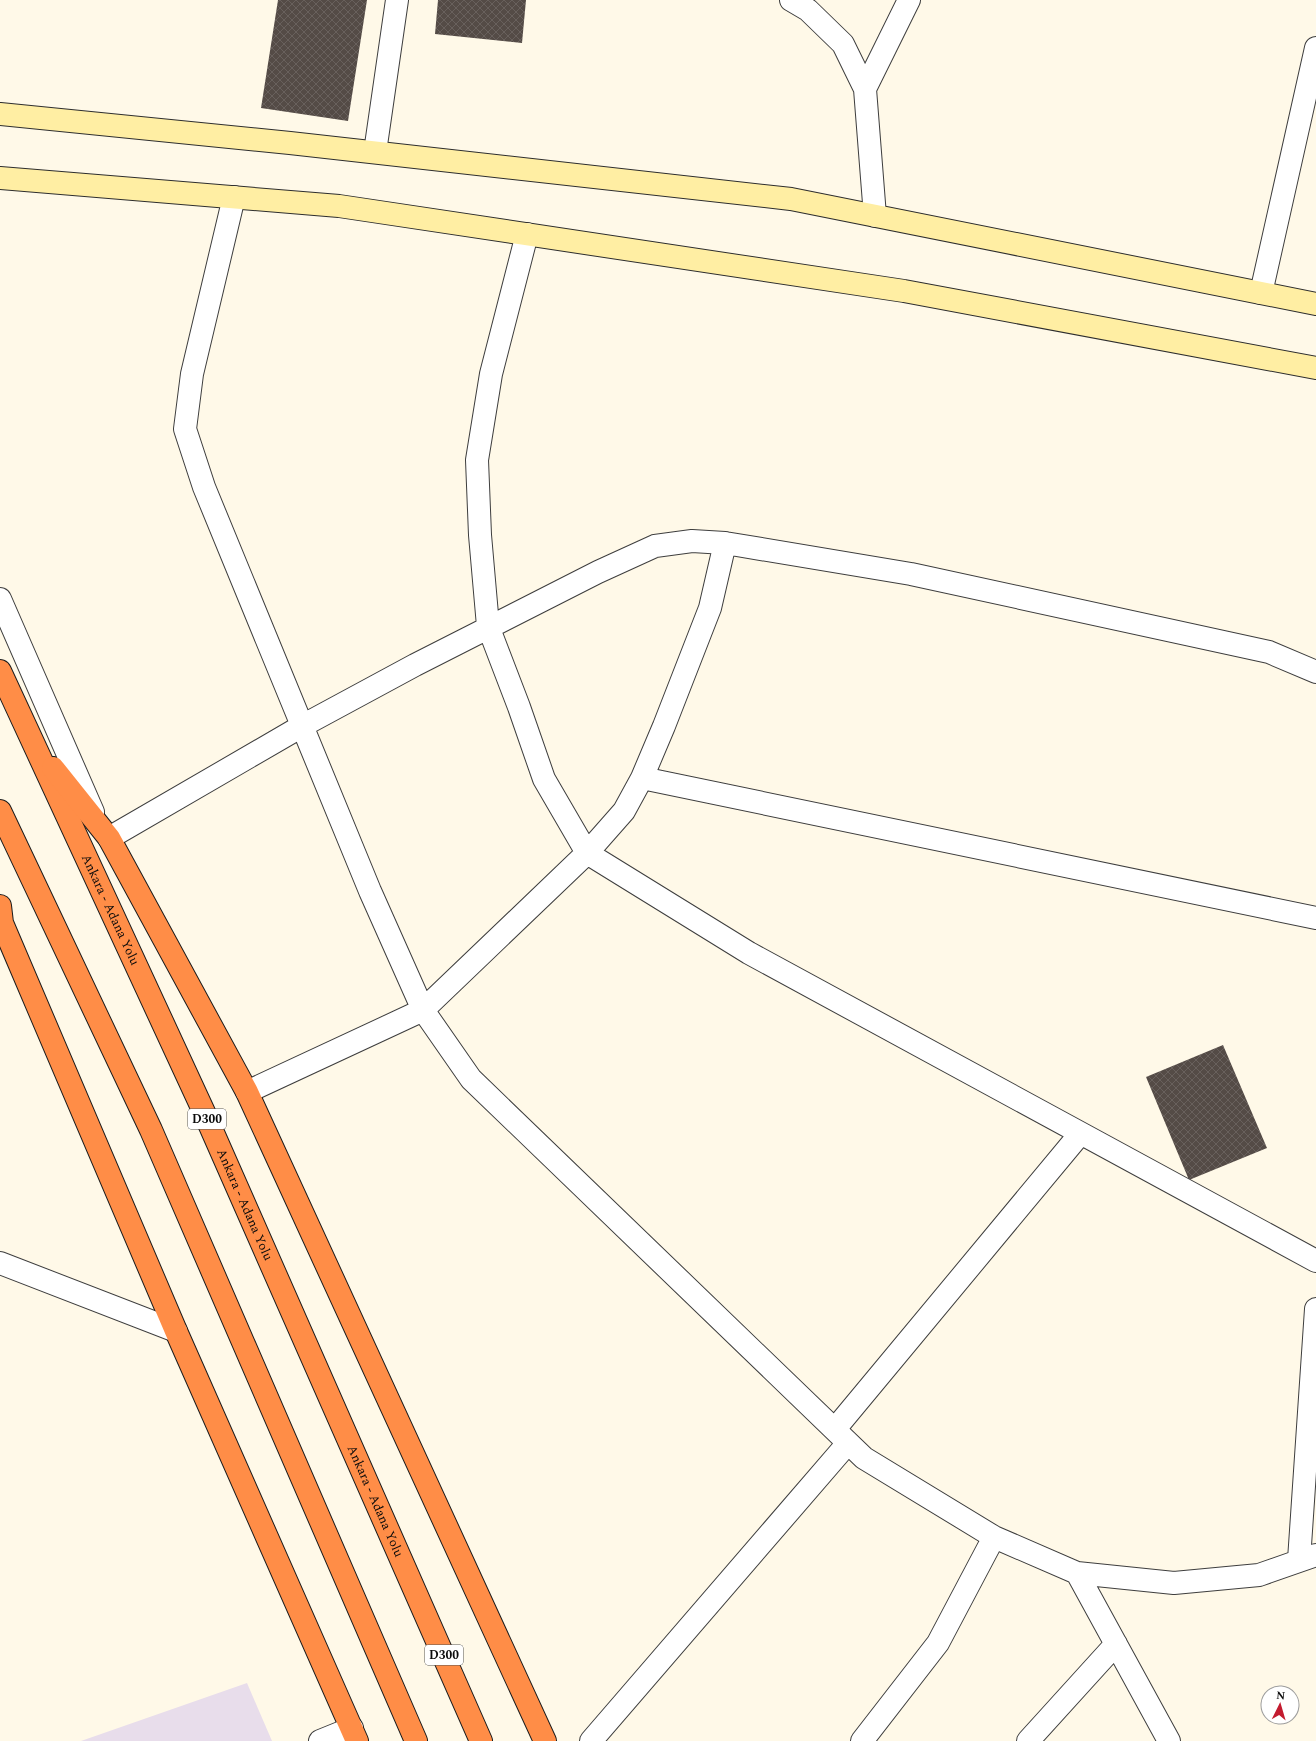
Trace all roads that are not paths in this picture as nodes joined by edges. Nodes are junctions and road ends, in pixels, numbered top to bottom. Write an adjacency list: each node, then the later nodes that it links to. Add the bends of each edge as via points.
1 (397, 0): 7 (street)
2 (909, 0): 5 (street)
3 (795, 1): 5 (street, via 843,44)
4 (1316, 48): 12 (street)
5 (866, 89): 10 (street)
6 (0, 114): 7 (main road)
7 (375, 152): 10 (main road, via 791,199)
8 (0, 178): 9 (main road)
9 (234, 197): 11 (main road, via 339,206); 20 (street, via 192,374 185,429 204,487)
10 (875, 216): 12 (main road)
11 (527, 234): 14 (main road, via 904,291); 17 (street, via 491,374 478,460 480,535)
12 (1261, 293): 13 (main road)
13 (1316, 304)
14 (1316, 368)
15 (724, 543): 17 (street, via 692,541 655,546); 19 (street, via 911,574 1269,652); 22 (street, via 710,608)
16 (0, 599): 24 (street)
17 (488, 626): 20 (street); 25 (street, via 544,779)
18 (0, 671): 21 (highway, Ankara - Adana Yolu / D300)
19 (1316, 672)
20 (302, 726): 24 (street); 28 (street, via 370,890)
21 (31, 741): 24 (highway); 43 (highway, Ankara - Adana Yolu / D300, via 203,1110)
22 (642, 778): 25 (street, via 624,811); 27 (street)
23 (0, 811): 42 (highway, via 150,1130)
24 (104, 831): 29 (highway)
25 (587, 853): 28 (street); 30 (street, via 749,954)
26 (0, 906): 34 (highway, via 2,923)
27 (1316, 918)
28 (424, 1010): 29 (street); 35 (street, via 471,1079)
29 (247, 1092): 44 (highway)
30 (1080, 1134): 31 (street); 35 (street)
31 (1316, 1261)
32 (0, 1263): 34 (street)
33 (1316, 1309): 37 (street)
34 (176, 1331): 40 (highway)
35 (841, 1436): 36 (street, via 864,1458); 45 (street)
36 (994, 1537): 38 (street); 46 (street, via 938,1642)
37 (1308, 1558): 38 (street, via 1259,1575 1174,1583)
38 (1078, 1573): 39 (street)
39 (1116, 1644): 47 (street); 48 (street)
40 (354, 1735): 41 (street)
41 (320, 1741)
42 (416, 1741)
43 (481, 1741)
44 (545, 1741)
45 (591, 1741)
46 (862, 1741)
47 (1028, 1741)
48 (1169, 1741)

